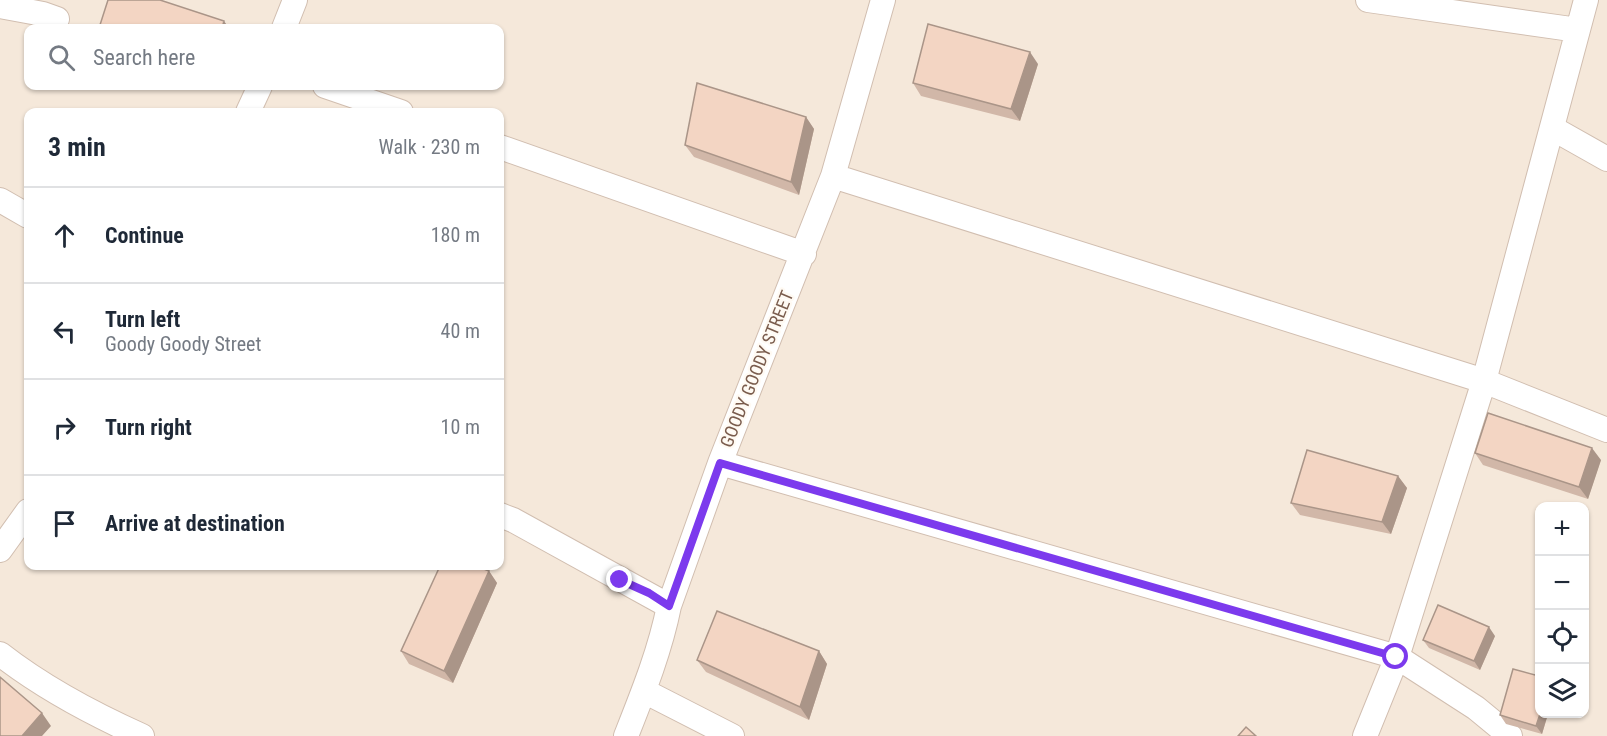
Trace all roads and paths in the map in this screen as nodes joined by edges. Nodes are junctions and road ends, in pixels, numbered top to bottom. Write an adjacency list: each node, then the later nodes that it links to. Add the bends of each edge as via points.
1 (295, 0): 7 (street)
2 (883, 0): 16 (street, GOODY GOODY STREET)
3 (1368, 0): 8 (street)
4 (1586, 0): 8 (street)
5 (0, 6): 6 (street)
6 (57, 19)
7 (286, 24)
8 (1578, 30): 13 (street)
9 (258, 90): 11 (street)
10 (337, 90): 12 (street)
11 (250, 108)
12 (389, 108)
13 (1552, 128): 15 (street); 20 (street)
14 (504, 148): 19 (street)
15 (1607, 159)
16 (833, 176): 19 (street, GOODY GOODY STREET); 20 (street)
17 (0, 200): 18 (street)
18 (24, 214)
19 (804, 254): 22 (street, GOODY GOODY STREET)
20 (1484, 381): 21 (street); 28 (street)
21 (1607, 430)
22 (720, 463): 26 (street, GOODY GOODY STREET); 28 (street)
23 (24, 517): 25 (street)
24 (504, 517): 26 (street)
25 (0, 550)
26 (669, 606): 29 (street, GOODY GOODY STREET)
27 (0, 654): 30 (street, via 112,723)
28 (1396, 657): 33 (street); 34 (street, via 1476,708)
29 (644, 692): 31 (street, GOODY GOODY STREET); 32 (street)
30 (142, 736)
31 (626, 736)
32 (732, 736)
33 (1365, 736)
34 (1510, 736)

